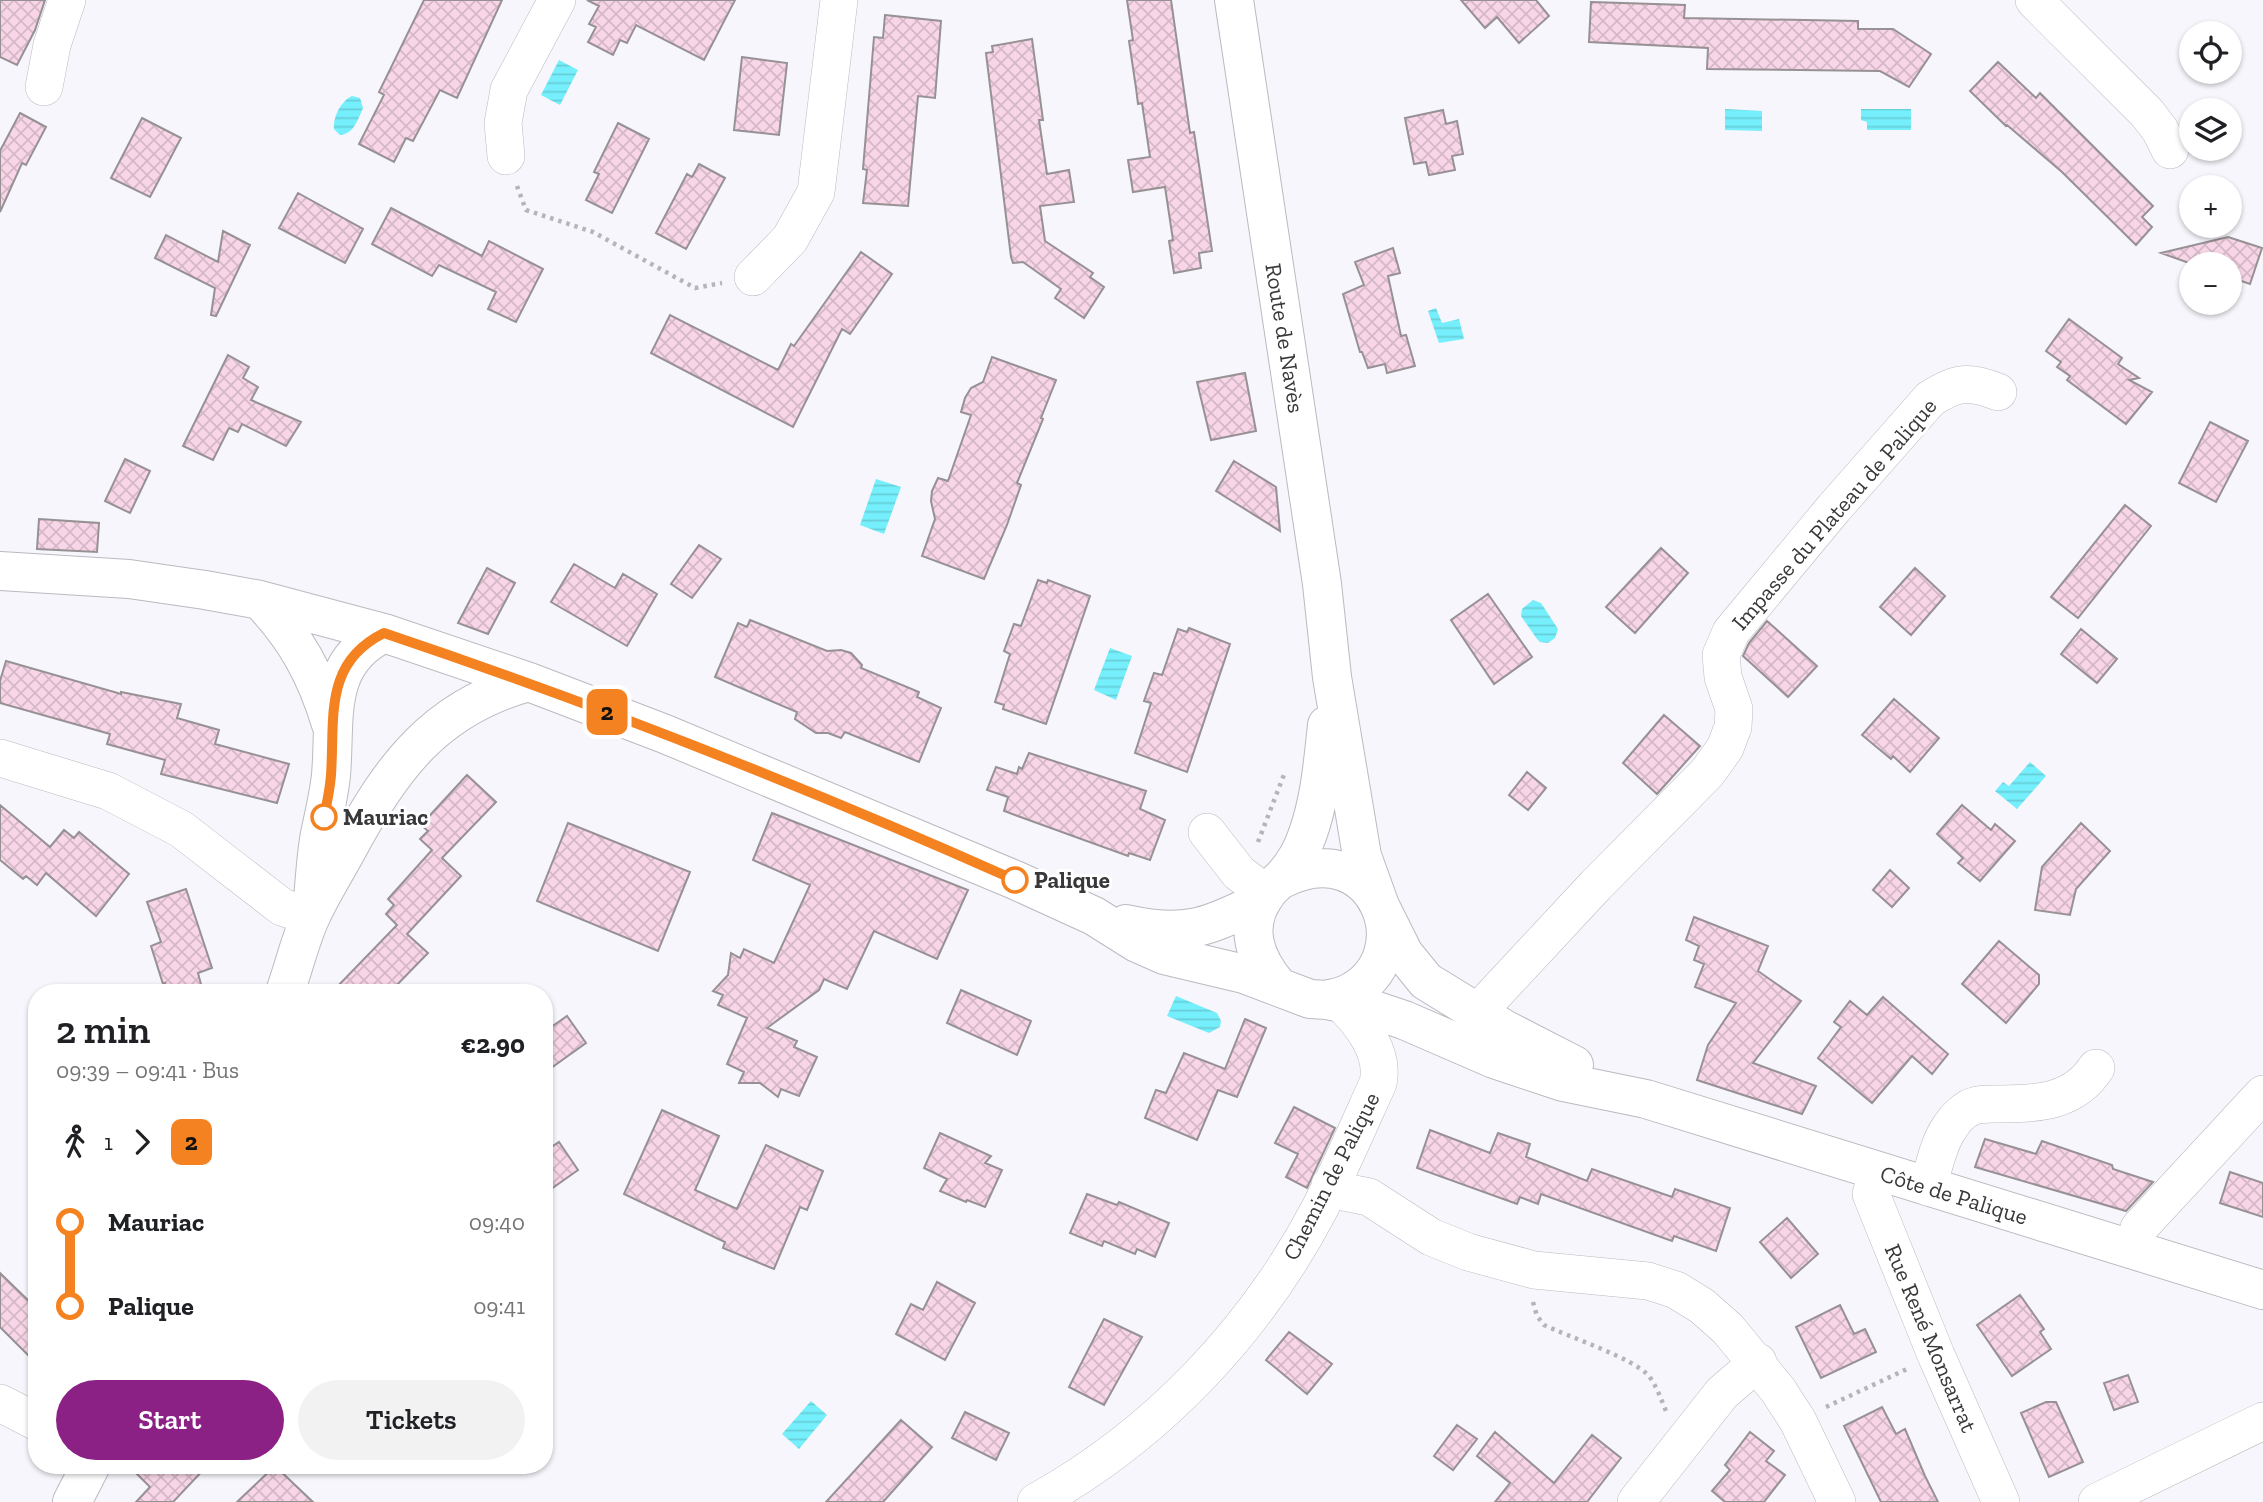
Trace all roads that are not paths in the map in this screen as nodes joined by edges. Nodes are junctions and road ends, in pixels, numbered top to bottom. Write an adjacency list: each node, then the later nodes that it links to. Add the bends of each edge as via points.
1 (67, 0): 6 (street)
2 (557, 0): 8 (street, via 509,90 503,123)
3 (839, 0): 9 (street, via 816,192 790,239)
4 (1234, 0): 15 (main road, Route de Navès)
5 (2034, 0): 7 (street, via 2147,113)
6 (44, 87)
7 (2170, 150)
8 (506, 156)
9 (753, 277)
10 (1998, 392): 28 (street, Impasse du Plateau de Palique, via 1964,383 1930,399 1740,621 1721,655 1734,709 1725,748 1707,773 1596,885)
11 (0, 571): 12 (main road, via 129,579)
12 (260, 600): 13 (main road); 17 (main road, via 299,646)
13 (384, 633): 14 (main road); 17 (main road, via 364,645 347,665 334,700)
14 (433, 649): 16 (main road); 18 (main road, via 450,680 443,709)
15 (1332, 677): 21 (main road, via 1322,773 1302,850); 22 (main road, via 1362,856)
16 (529, 682): 18 (main road, via 477,703); 23 (main road, via 665,734)
17 (332, 727): 24 (main road, via 331,775)
18 (430, 732): 24 (main road, via 378,794)
19 (0, 758): 24 (street, via 108,791 180,829 282,907)
20 (1207, 832): 21 (street)
21 (1262, 887): 22 (main road, via 1299,870 1338,869 1356,877); 23 (main road, via 1210,925 1187,930 1165,931); 26 (main road, via 1254,946 1263,968)
22 (1380, 906): 27 (main road, via 1386,926 1385,947 1377,967 1364,983); 28 (main road, via 1404,954 1426,981)
23 (1094, 916): 26 (main road, via 1164,955)
24 (311, 917): 25 (main road)
25 (288, 984)
26 (1278, 986): 27 (main road, via 1293,995)
27 (1334, 1001): 31 (main road, via 1404,1020 1494,1059 1563,1082); 33 (street, Chemin de Palique, via 1364,1028 1380,1074)
28 (1479, 1015): 31 (main road)
29 (2096, 1068): 34 (street, via 2088,1082 2057,1098 1970,1108 1945,1134)
30 (2263, 1094): 35 (street, via 2139,1228)
31 (1646, 1099): 32 (main road, Côte de Palique)
32 (1875, 1183): 34 (main road, Côte de Palique); 46 (street, Rue René Monsarrat, via 1936,1355)
33 (1331, 1185): 37 (street, via 1369,1197 1447,1245 1534,1270 1648,1281 1676,1290 1702,1306); 43 (street, Chemin de Palique, via 1257,1310 1206,1370 1112,1455)
34 (1928, 1187): 35 (main road, Côte de Palique)
35 (2133, 1249): 36 (main road, Côte de Palique)
36 (2263, 1290)
37 (1758, 1362): 44 (street, via 1722,1393); 45 (street, via 1798,1421)
38 (0, 1403): 39 (street)
39 (28, 1417)
40 (2263, 1421): 47 (street)
41 (86, 1474): 42 (main road)
42 (72, 1502)
43 (1037, 1502)
44 (1636, 1502)
45 (1837, 1502)
46 (2001, 1502)
47 (2097, 1502)

